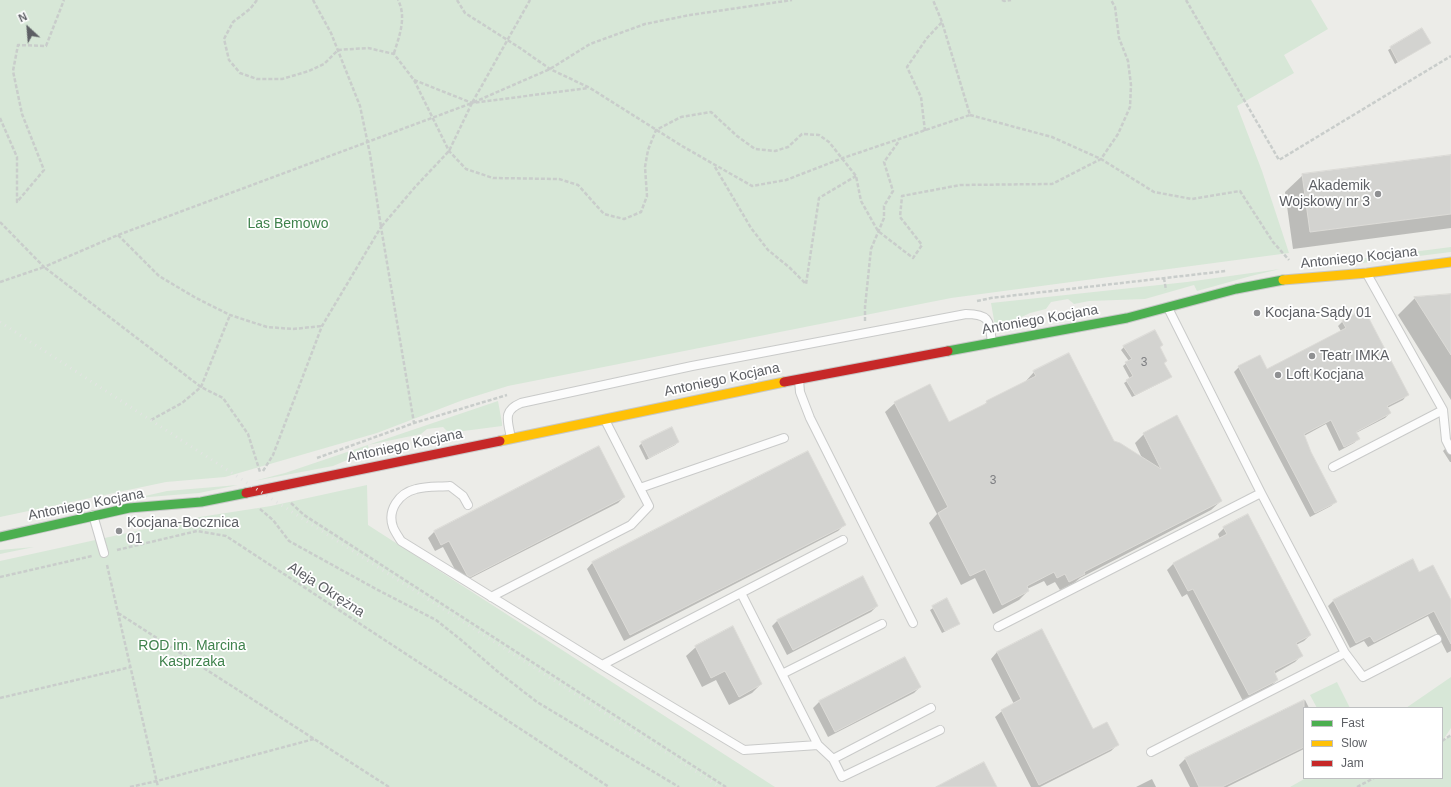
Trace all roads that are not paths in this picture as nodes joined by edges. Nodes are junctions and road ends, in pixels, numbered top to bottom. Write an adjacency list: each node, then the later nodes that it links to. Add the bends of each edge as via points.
1 (1451, 262): 2 (street, Antoniego Kocjana)
2 (1366, 273): 3 (street, Antoniego Kocjana, via 1306,276 1275,281); 6 (lane)
3 (1168, 308): 4 (street, Antoniego Kocjana, via 1127,318); 13 (lane)
4 (992, 342): 5 (street, Antoniego Kocjana); 9 (lane, via 990,324 985,316 966,314 692,366 521,403 512,407 507,419)
5 (799, 379): 7 (street, Antoniego Kocjana); 22 (lane, via 800,392 810,418)
6 (1443, 410): 10 (lane, via 1446,440); 11 (lane)
7 (605, 419): 9 (street, Antoniego Kocjana); 12 (lane)
8 (784, 438): 12 (lane)
9 (511, 439): 15 (street, Antoniego Kocjana, via 201,502 129,508)
10 (1451, 450)
11 (1334, 468)
12 (640, 488): 20 (lane, via 649,506 632,525)
13 (1261, 493): 23 (lane); 25 (lane)
14 (468, 505): 20 (lane, via 463,496 450,486 416,489 406,493 395,503 391,516 393,527 401,541)
15 (93, 515): 16 (street, Antoniego Kocjana); 18 (lane)
16 (0, 537)
17 (843, 540): 19 (lane)
18 (104, 553)
19 (741, 593): 26 (lane); 27 (lane)
20 (491, 597): 26 (lane)
21 (882, 624): 27 (lane)
22 (913, 624)
23 (998, 627)
24 (1437, 639): 25 (lane, via 1363,677)
25 (1345, 653): 31 (lane)
26 (602, 665): 30 (lane, via 744,750)
27 (782, 674): 30 (lane)
28 (931, 708): 32 (lane)
29 (940, 730): 32 (lane, via 842,777)
30 (818, 745): 32 (lane)
31 (1151, 752)
32 (833, 759)

